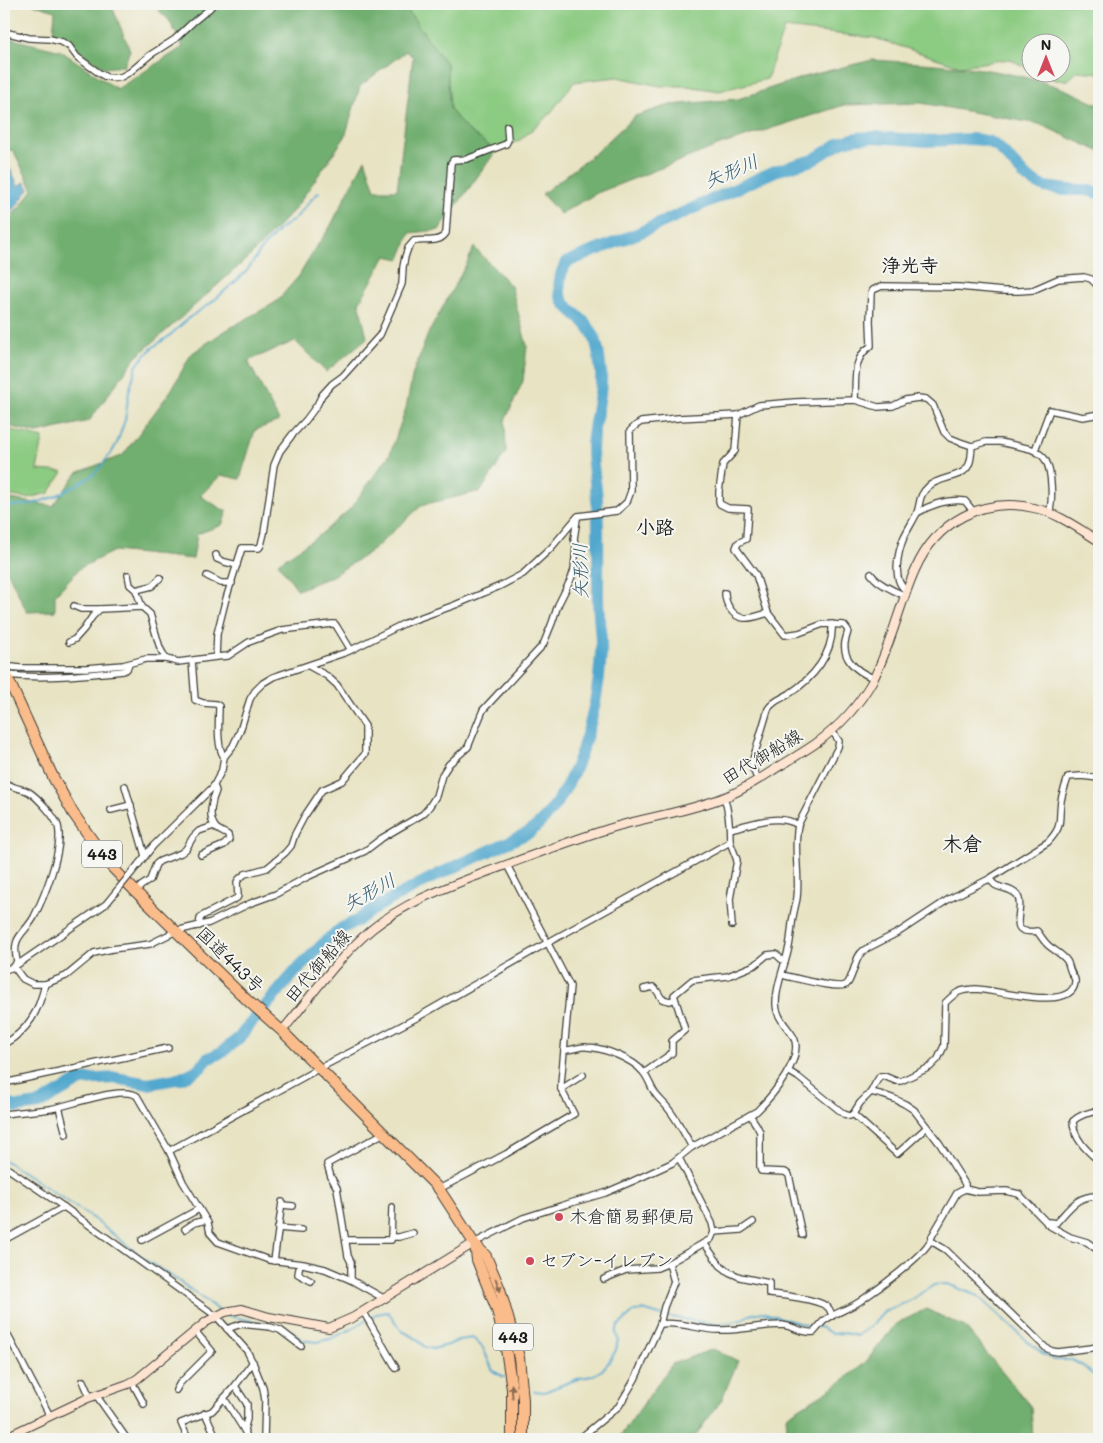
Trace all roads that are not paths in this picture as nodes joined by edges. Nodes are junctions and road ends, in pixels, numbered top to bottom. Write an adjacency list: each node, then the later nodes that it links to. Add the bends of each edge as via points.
1 (214, 4): 2 (street, via 175,40 119,78 99,73 62,42)
2 (4, 32)
3 (507, 126): 16 (street, via 506,144 451,163 446,233 438,240 414,241 408,248 402,284 380,335 322,394 312,412 280,451 274,465 261,546 242,548)
4 (1099, 287): 5 (street, via 1084,277 1058,279 1033,290 1020,291 882,286 873,290 870,303 871,346 863,351 857,363)
5 (855, 400): 7 (street, via 760,405); 8 (street, via 878,407 926,399 944,432 950,438)
6 (1099, 414): 9 (street, via 1083,417 1050,410)
7 (738, 415): 13 (street, via 641,422 630,431 631,490 627,502 614,511); 28 (street, via 735,451 723,464 719,501 728,508 748,508 746,538 736,548 756,575)
8 (972, 446): 9 (street, via 1000,442); 11 (street, via 968,467 928,486 920,496)
9 (1035, 450): 12 (street, via 1048,468 1052,497)
10 (973, 511): 11 (street, via 965,501 956,500 939,503); 12 (main road, 田代御船線, via 1004,504); 24 (main road, 田代御船線, via 936,536 914,571)
11 (917, 513): 24 (street, via 899,552 898,580)
12 (1048, 513): 14 (main road, 田代御船線)
13 (580, 516): 31 (street, via 523,574 405,623); 58 (street, via 574,538 574,570 543,645 483,710 468,747 449,764 429,808 365,851 276,894)
14 (1099, 541)
15 (216, 555): 16 (street, via 217,559)
16 (237, 565): 21 (street)
17 (871, 574): 24 (street, via 882,583)
18 (128, 575): 22 (street, via 130,585)
19 (207, 576): 21 (street)
20 (160, 578): 22 (street, via 152,586)
21 (232, 583): 32 (street, via 217,634)
22 (136, 590): 26 (street)
23 (724, 593): 28 (street, via 726,604 745,619)
24 (906, 593): 37 (main road, 田代御船線, via 889,646)
25 (74, 606): 27 (street, via 81,610)
26 (142, 607): 27 (street); 33 (street, via 150,614)
27 (100, 610): 30 (street, via 75,640)
28 (768, 613): 29 (street, via 785,635)
29 (832, 624): 37 (street, via 844,624 848,628 846,656 855,668); 41 (street, via 831,644 818,668 768,709 752,763)
30 (69, 642)
31 (351, 650): 32 (street, via 332,624 282,630 249,642 228,656); 35 (street)
32 (216, 658): 34 (street)
33 (166, 660): 34 (street); 36 (street, via 146,659 129,664 122,671 88,675)
34 (192, 661): 39 (street, via 195,700 219,706 219,743)
35 (309, 666): 39 (street, via 273,677 255,690 240,731); 58 (street, via 337,685 365,726 365,754 342,781 322,790 294,834 291,846 267,868 241,876 237,898 202,916)
36 (4, 672): 56 (highway, 国道443号 / 443, via 73,813 109,864)
37 (873, 678): 38 (main road, 田代御船線, via 852,710)
38 (832, 731): 41 (main road, 田代御船線); 49 (street, via 839,741 838,746)
39 (224, 757): 44 (street, via 222,770)
40 (1099, 778): 55 (street, via 1068,777 1061,800 1060,826 1055,835)
41 (758, 780): 45 (main road, 田代御船線)
42 (4, 782): 62 (street, via 28,792 48,810 59,828 56,858 47,887 33,919 15,946 17,961)
43 (125, 786): 46 (street)
44 (213, 787): 48 (street, via 216,791 211,811); 53 (street)
45 (724, 798): 50 (street); 54 (main road, 田代御船線, via 579,838)
46 (131, 805): 47 (street); 53 (street)
47 (111, 810)
48 (214, 826): 52 (street, via 228,835 228,840); 56 (street, via 199,831 181,853 156,864 150,880)
49 (798, 826): 50 (street, via 789,820 780,820); 61 (street, via 795,854 797,897)
50 (730, 829): 51 (street)
51 (730, 842): 57 (street, via 737,860 731,890); 60 (street)
52 (201, 855)
53 (145, 856): 62 (street, bridge, via 106,904)
54 (507, 865): 60 (street); 68 (main road, 田代御船線, via 438,890 373,928 348,951)
55 (989, 879): 64 (street, via 864,950 857,958 848,984 842,987); 78 (street, via 1016,894 1020,900 1017,921 1021,929 1037,931 1049,947 1068,962 1075,979 1072,989 1058,998 975,989 956,992 945,1003 944,1046 938,1059 930,1067 901,1081 880,1076)
56 (136, 892): 59 (highway, 国道443号 / 443)
57 (732, 925)
58 (199, 926): 59 (street)
59 (176, 931): 65 (street, via 150,944 112,948 94,954 66,976); 68 (highway, 国道443号 / 443)
60 (547, 943): 71 (street, via 570,986); 72 (street, via 418,1017)
61 (786, 961): 64 (street); 67 (street, via 771,954 740,972 721,978 692,980 674,994)
62 (14, 967): 63 (street); 65 (street, via 24,979 33,984)
63 (4, 970)
64 (782, 975): 73 (street, via 776,1010 793,1036 796,1047)
65 (44, 984): 69 (street, via 27,1027)
66 (644, 989): 67 (street, via 653,987 662,999)
67 (675, 999): 74 (street, via 686,1030 671,1042 672,1054)
68 (282, 1031): 72 (highway, 国道443号 / 443)
69 (4, 1044)
70 (168, 1048): 76 (street)
71 (565, 1050): 74 (street, via 584,1046 609,1051); 77 (street)
72 (318, 1069): 85 (highway, 国道443号 / 443); 88 (street)
73 (788, 1071): 82 (street, via 844,1114); 83 (street, via 764,1104)
74 (644, 1073): 87 (street)
75 (582, 1076): 77 (street)
76 (4, 1083)
77 (561, 1089): 92 (street, via 574,1114)
78 (871, 1092): 82 (street); 84 (street, via 907,1105)
79 (59, 1107): 81 (street); 86 (street); 88 (street, via 96,1097 134,1093)
80 (1099, 1110): 90 (street, via 1077,1118 1073,1121 1073,1128 1084,1147)
81 (4, 1114)
82 (853, 1114): 84 (street, via 897,1154)
83 (750, 1116): 87 (street); 107 (street, via 760,1132 761,1171 789,1175)
84 (927, 1127): 93 (street, via 951,1160)
85 (384, 1133): 92 (highway, 国道443号 / 443); 111 (street, via 327,1164 337,1188)
86 (66, 1134)
87 (692, 1147): 89 (street)
88 (169, 1151): 98 (street)
89 (679, 1158): 106 (street); 113 (street, via 605,1193 523,1218)
90 (1099, 1160)
91 (4, 1166): 97 (street)
92 (439, 1189): 113 (highway, 国道443号 / 443)
93 (965, 1189): 101 (street, via 1019,1194); 112 (street, via 957,1193)
94 (1099, 1196): 101 (street, via 1083,1198 1056,1223)
95 (293, 1206): 102 (street, via 282,1204)
96 (392, 1207): 108 (street)
97 (64, 1208): 109 (street); 124 (street)
98 (199, 1209): 99 (street); 110 (street)
99 (206, 1220): 103 (street); 116 (street, via 210,1233 218,1242)
100 (753, 1222): 106 (street, via 742,1230)
101 (1047, 1224): 115 (street, via 1087,1242)
102 (278, 1228): 104 (street); 116 (street)
103 (185, 1229)
104 (301, 1230)
105 (413, 1232): 108 (street)
106 (714, 1232): 114 (street)
107 (802, 1235)
108 (391, 1237): 111 (street, via 391,1240)
109 (4, 1240)
110 (142, 1240)
111 (346, 1240): 120 (street)
112 (932, 1241): 125 (street, via 858,1303); 131 (street, via 946,1250 1052,1352)
113 (474, 1244): 122 (main road); 151 (highway, 国道443号 / 443, one-way to 113, via 512,1389 506,1349 497,1310); 152 (highway, 国道443号 / 443, one-way to 152, via 486,1256 500,1289 519,1358)
114 (704, 1244): 117 (street); 125 (street, via 720,1265 734,1275 769,1283 769,1294 825,1305)
115 (1099, 1252)
116 (274, 1261): 118 (street)
117 (669, 1263): 119 (street, via 657,1268 626,1270); 126 (street, via 674,1282)
118 (300, 1264): 120 (street, via 326,1269); 121 (street, via 298,1274)
119 (604, 1279)
120 (351, 1280): 122 (street)
121 (311, 1282)
122 (385, 1299): 123 (main road)
123 (363, 1311): 124 (main road, via 329,1328 242,1309); 133 (street)
124 (216, 1316): 128 (street); 129 (main road)
125 (832, 1316): 126 (street, via 809,1333 777,1325 721,1331)
126 (660, 1322): 153 (street, via 635,1379 619,1406)
127 (4, 1328): 142 (street)
128 (227, 1329): 130 (street, via 242,1324 270,1327 280,1330); 132 (street)
129 (196, 1331): 135 (main road); 137 (street, via 212,1351)
130 (301, 1346)
131 (1099, 1347)
132 (253, 1362): 136 (street); 150 (street, via 265,1400)
133 (396, 1368)
134 (83, 1381): 138 (street)
135 (132, 1382): 138 (main road); 140 (street)
136 (235, 1386): 139 (street); 143 (street, via 246,1404)
137 (176, 1390)
138 (93, 1396): 142 (main road); 145 (street); 146 (street)
139 (224, 1398): 141 (street, via 212,1411); 143 (street)
140 (144, 1404)
141 (205, 1413): 147 (street, via 181,1423); 148 (street)
142 (50, 1416): 144 (main road)
143 (244, 1430): 149 (street)
144 (4, 1438)
145 (122, 1439)
146 (127, 1439)
147 (188, 1439)
148 (217, 1439)
149 (248, 1439)
150 (264, 1439)
151 (512, 1439)
152 (523, 1439)
153 (579, 1439)

